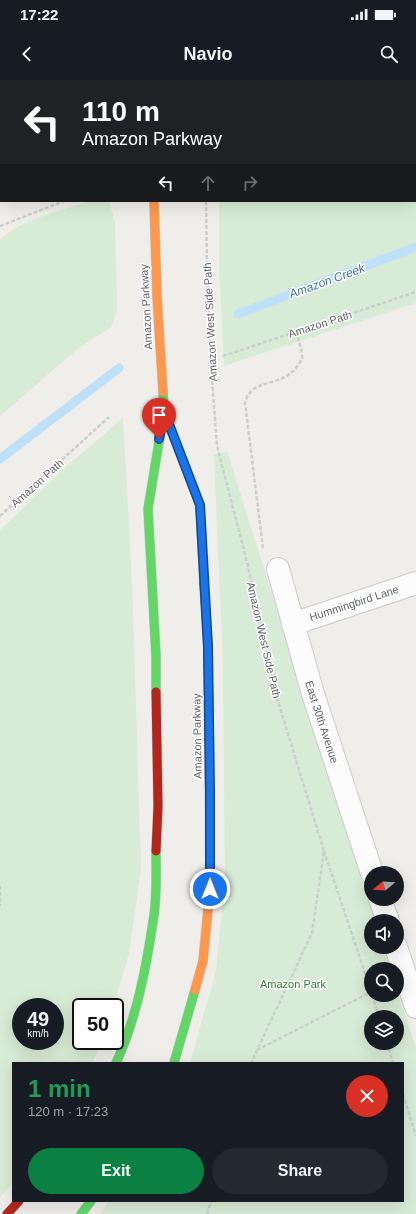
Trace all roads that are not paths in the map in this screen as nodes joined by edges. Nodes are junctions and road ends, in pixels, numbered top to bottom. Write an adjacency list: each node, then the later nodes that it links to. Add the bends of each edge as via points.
1 (154, 202): 2 (main road, Amazon Parkway)
2 (164, 411): 9 (main road, Amazon Parkway, via 148,509 156,656 158,806 154,914 140,992); 10 (main road, Amazon Parkway, via 200,505 208,647 210,889 203,961)
3 (278, 569): 5 (street, East 30th Avenue)
4 (416, 583): 5 (street, Hummingbird Lane)
5 (293, 624): 6 (street, East 30th Avenue, via 312,694)
6 (370, 866)
7 (399, 954): 8 (street)
8 (415, 998)
9 (116, 1062)
10 (174, 1062)
11 (18, 1202): 13 (main road)
12 (90, 1202): 14 (main road)
13 (6, 1214)
14 (81, 1214)

